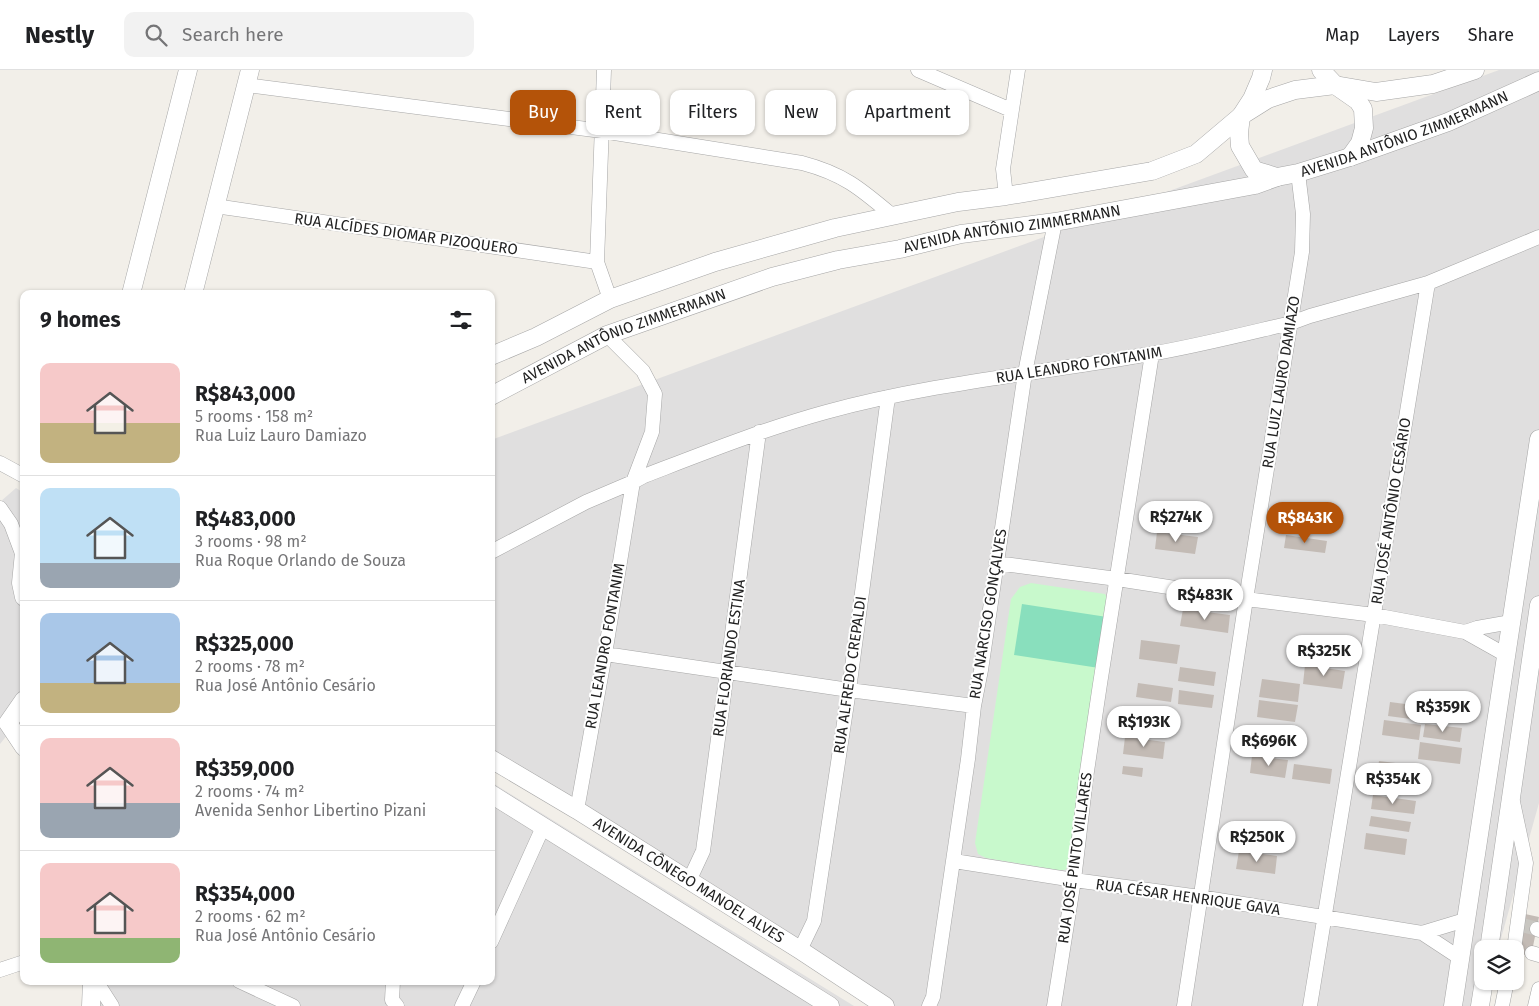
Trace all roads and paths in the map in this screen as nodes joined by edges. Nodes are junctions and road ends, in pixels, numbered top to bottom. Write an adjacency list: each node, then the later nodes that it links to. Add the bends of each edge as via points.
1 (188, 70): 29 (street)
2 (604, 70): 11 (street)
3 (918, 70): 12 (street)
4 (1018, 70): 12 (street)
5 (1263, 70): 13 (street, via 1252,99)
6 (1321, 70): 10 (street)
7 (1475, 70): 10 (street, via 1432,84 1376,92)
8 (248, 78): 14 (street); 21 (street)
9 (1539, 81): 17 (street, AVENIDA ANTÔNIO ZIMMERMANN, via 1448,122)
10 (1335, 85): 13 (street, via 1295,90 1268,99); 17 (street, via 1364,109 1360,143)
11 (603, 90)
12 (1011, 110): 20 (street, via 1003,169)
13 (1241, 116): 19 (street, via 1240,146 1246,159 1254,170); 20 (street, via 1196,154 1152,171)
14 (586, 129)
15 (602, 135): 27 (street)
16 (628, 135): 22 (street, via 818,167 861,189)
17 (1350, 156): 18 (street, AVENIDA ANTÔNIO ZIMMERMANN)
18 (1298, 173): 19 (street, AVENIDA ANTÔNIO ZIMMERMANN); 32 (street, RUA LUIZ LAURO DAMIAZO, via 1303,214 1302,252)
19 (1277, 178): 23 (street, AVENIDA ANTÔNIO ZIMMERMANN)
20 (1006, 196): 22 (street)
21 (215, 206): 27 (street, RUA ALCÍDES DIOMAR PIZOQUERO); 30 (street)
22 (893, 216): 31 (street, via 835,228 715,262)
23 (1054, 222): 33 (street, AVENIDA ANTÔNIO ZIMMERMANN, via 961,234 900,250 838,260 772,278); 36 (street, RUA NARCISO GONÇALVES)
24 (1539, 236): 25 (street, RUA LEANDRO FONTANIM)
25 (1524, 243): 26 (street); 28 (street, RUA LEANDRO FONTANIM)
26 (1539, 248)
27 (596, 262): 31 (street)
28 (1428, 283): 32 (street, RUA LEANDRO FONTANIM); 51 (street, RUA JOSÉ ANTÔNIO CESÁRIO)
29 (133, 290)
30 (194, 290)
31 (610, 299): 34 (street)
32 (1291, 324): 35 (street, RUA LEANDRO FONTANIM); 49 (street, RUA LUIZ LAURO DAMIAZO)
33 (607, 335): 37 (street, AVENIDA ANTÔNIO ZIMMERMANN); 43 (street, RUA LEANDRO FONTANIM, via 643,371 655,394 652,432)
34 (495, 354)
35 (1152, 354): 36 (street, RUA LEANDRO FONTANIM); 48 (street, RUA JOSÉ PINTO VILLARES)
36 (1025, 373): 38 (street, RUA LEANDRO FONTANIM); 47 (street, RUA NARCISO GONÇALVES)
37 (495, 394)
38 (888, 397): 39 (street, RUA LEANDRO FONTANIM); 57 (street, RUA ALFREDO CREPALDI)
39 (759, 432): 43 (street, RUA LEANDRO FONTANIM); 56 (street, RUA FLORIANDO ESTINA)
40 (1539, 439): 52 (street)
41 (0, 463): 42 (street)
42 (20, 474)
43 (633, 482): 46 (street, RUA LEANDRO FONTANIM, via 586,502); 54 (street, RUA LEANDRO FONTANIM)
44 (0, 508): 45 (street, via 11,524)
45 (20, 547)
46 (495, 550)
47 (996, 563): 48 (street); 59 (street, RUA NARCISO GONÇALVES)
48 (1117, 579): 49 (street); 68 (street, RUA JOSÉ PINTO VILLARES, via 1086,778)
49 (1246, 599): 51 (street); 70 (street, RUA LUIZ LAURO DAMIAZO)
50 (1539, 605): 63 (street)
51 (1374, 615): 53 (street); 71 (street, RUA JOSÉ ANTÔNIO CESÁRIO)
52 (1511, 622): 53 (street); 55 (street)
53 (1465, 632): 55 (street)
54 (605, 654): 56 (street); 65 (street, RUA LEANDRO FONTANIM)
55 (1506, 655): 72 (street)
56 (727, 672): 57 (street); 69 (street, RUA FLORIANDO ESTINA, via 703,851)
57 (849, 690): 59 (street); 77 (street, RUA ALFREDO CREPALDI, via 814,921)
58 (20, 706): 60 (street)
59 (974, 706): 67 (street, RUA NARCISO GONÇALVES)
60 (4, 728): 61 (street)
61 (20, 743)
62 (495, 761): 65 (street, AVENIDA CÔNEGO MANOEL ALVES)
63 (1511, 790): 75 (street); 76 (street, via 1526,863)
64 (495, 797): 66 (street)
65 (577, 810): 69 (street, AVENIDA CÔNEGO MANOEL ALVES)
66 (543, 827): 73 (street); 94 (street)
67 (954, 861): 68 (street, RUA CÉSAR HENRIQUE GAVA); 96 (street, RUA NARCISO GONÇALVES)
68 (1074, 880): 70 (street, RUA CÉSAR HENRIQUE GAVA); 97 (street, RUA JOSÉ PINTO VILLARES)
69 (689, 881): 77 (street, AVENIDA CÔNEGO MANOEL ALVES)
70 (1200, 897): 71 (street, RUA CÉSAR HENRIQUE GAVA); 98 (street, RUA LUIZ LAURO DAMIAZO)
71 (1324, 917): 74 (street, RUA CÉSAR HENRIQUE GAVA); 99 (street, RUA JOSÉ ANTÔNIO CESÁRIO)
72 (1465, 920): 74 (street, RUA CÉSAR HENRIQUE GAVA); 78 (street)
73 (495, 933)
74 (1422, 933): 78 (street, RUA CÉSAR HENRIQUE GAVA)
75 (1490, 940)
76 (1517, 940)
77 (800, 950): 95 (street, AVENIDA CÔNEGO MANOEL ALVES)
78 (1460, 958): 100 (street)
79 (20, 963): 80 (street)
80 (0, 970)
81 (94, 985): 89 (street)
82 (97, 985): 90 (street)
83 (248, 985): 91 (street)
84 (393, 985): 92 (street, via 392,1000)
85 (472, 985): 93 (street)
86 (1483, 990): 101 (street)
87 (1505, 990): 102 (street)
88 (1539, 990): 103 (street)
89 (91, 1006)
90 (112, 1006)
91 (293, 1006)
92 (397, 1006)
93 (462, 1006)
94 (830, 1006)
95 (885, 1006)
96 (929, 1006)
97 (1054, 1006)
98 (1184, 1006)
99 (1310, 1006)
100 (1453, 1006)
101 (1480, 1006)
102 (1502, 1006)
103 (1535, 1006)

